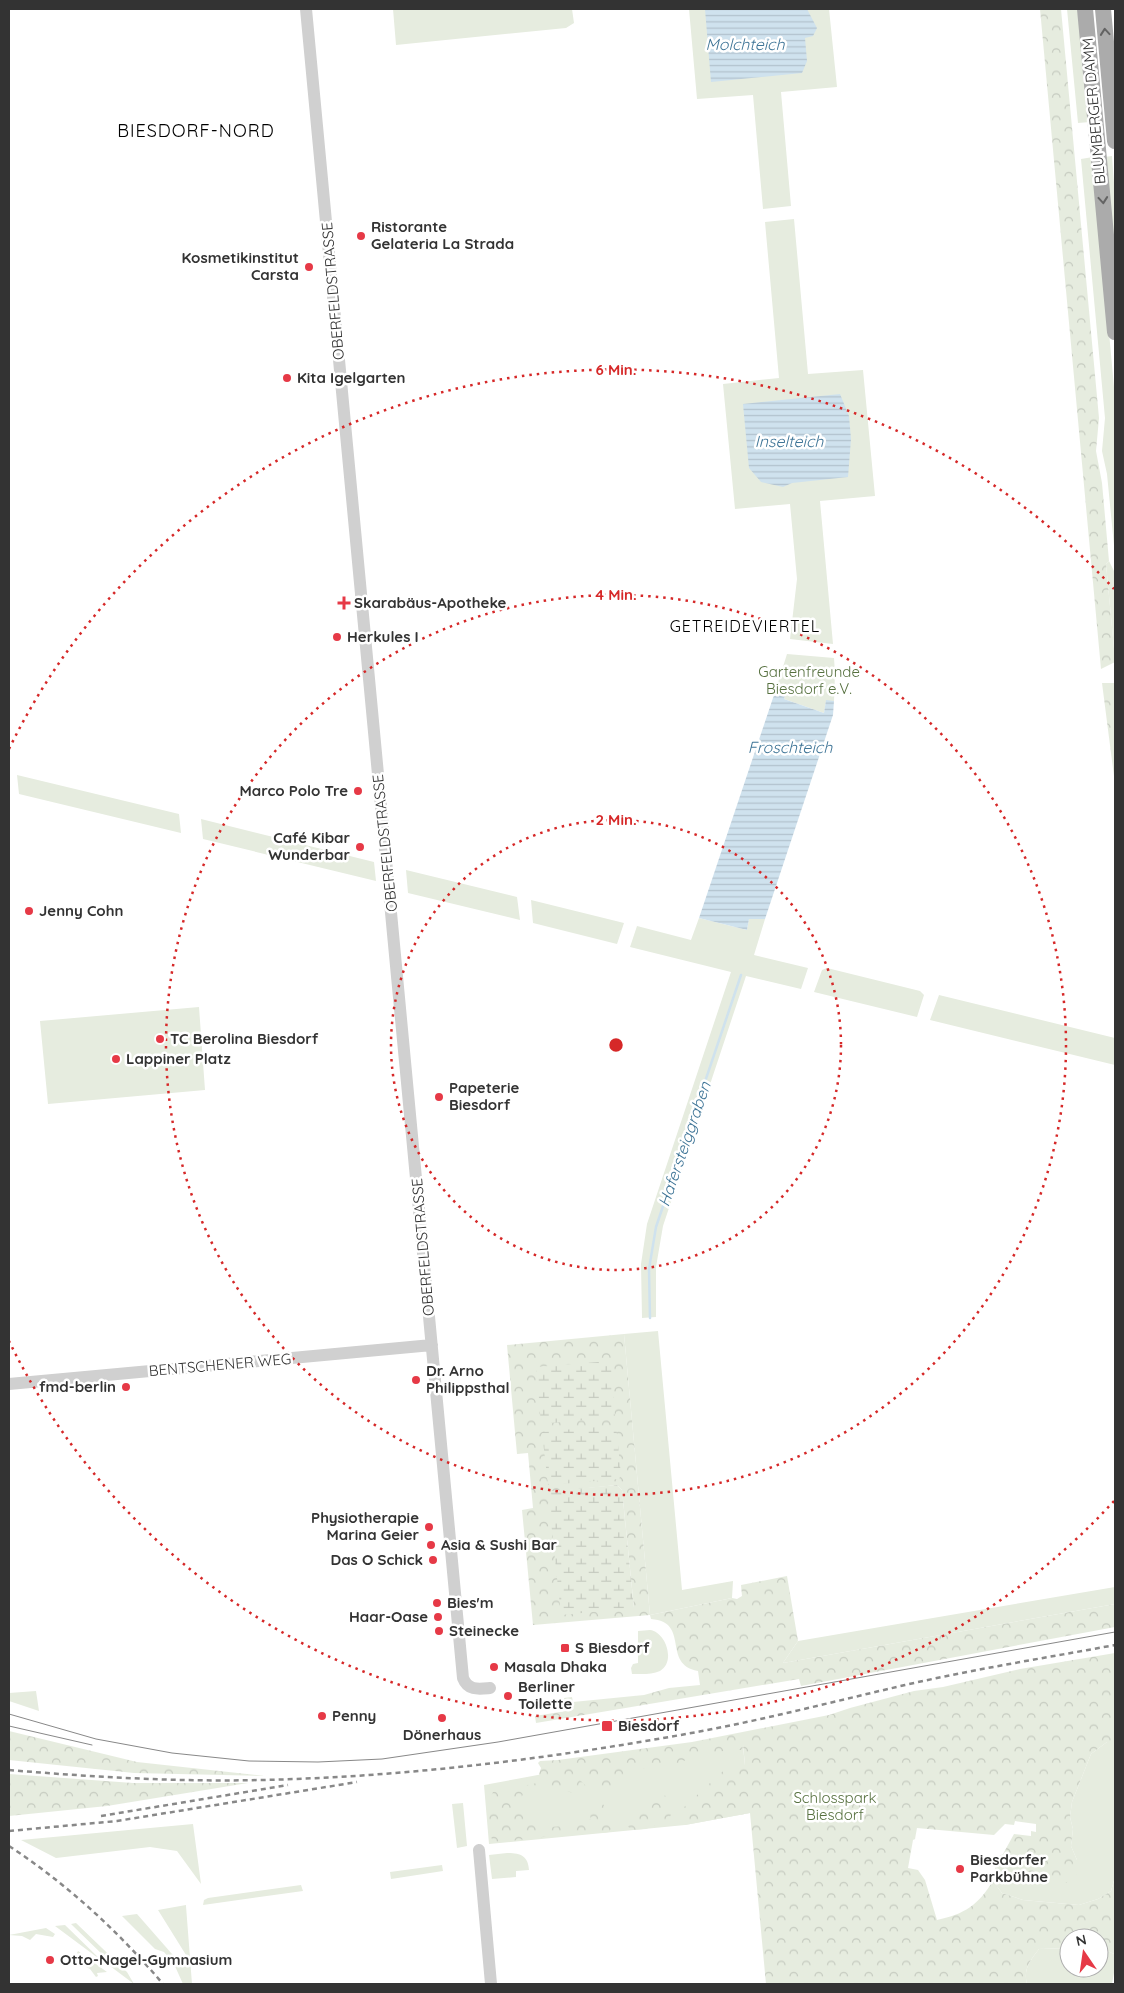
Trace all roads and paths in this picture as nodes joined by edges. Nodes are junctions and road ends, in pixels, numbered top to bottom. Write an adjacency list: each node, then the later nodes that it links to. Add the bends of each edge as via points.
1 (306, 9): 6 (street, OBERFELDSTRASSE)
2 (1085, 9): 5 (main road, BLUMBERGER DAMM, one-way to 5)
3 (1103, 9): 4 (main road, BLUMBERGER DAMM, one-way to 3)
4 (1115, 141)
5 (1115, 332)
6 (432, 1345): 7 (street, BENTSCHENER WEG); 8 (street, OBERFELDSTRASSE, via 463,1678 471,1688)
7 (9, 1384)
8 (490, 1688)
9 (479, 1850): 10 (street)
10 (491, 1984)

